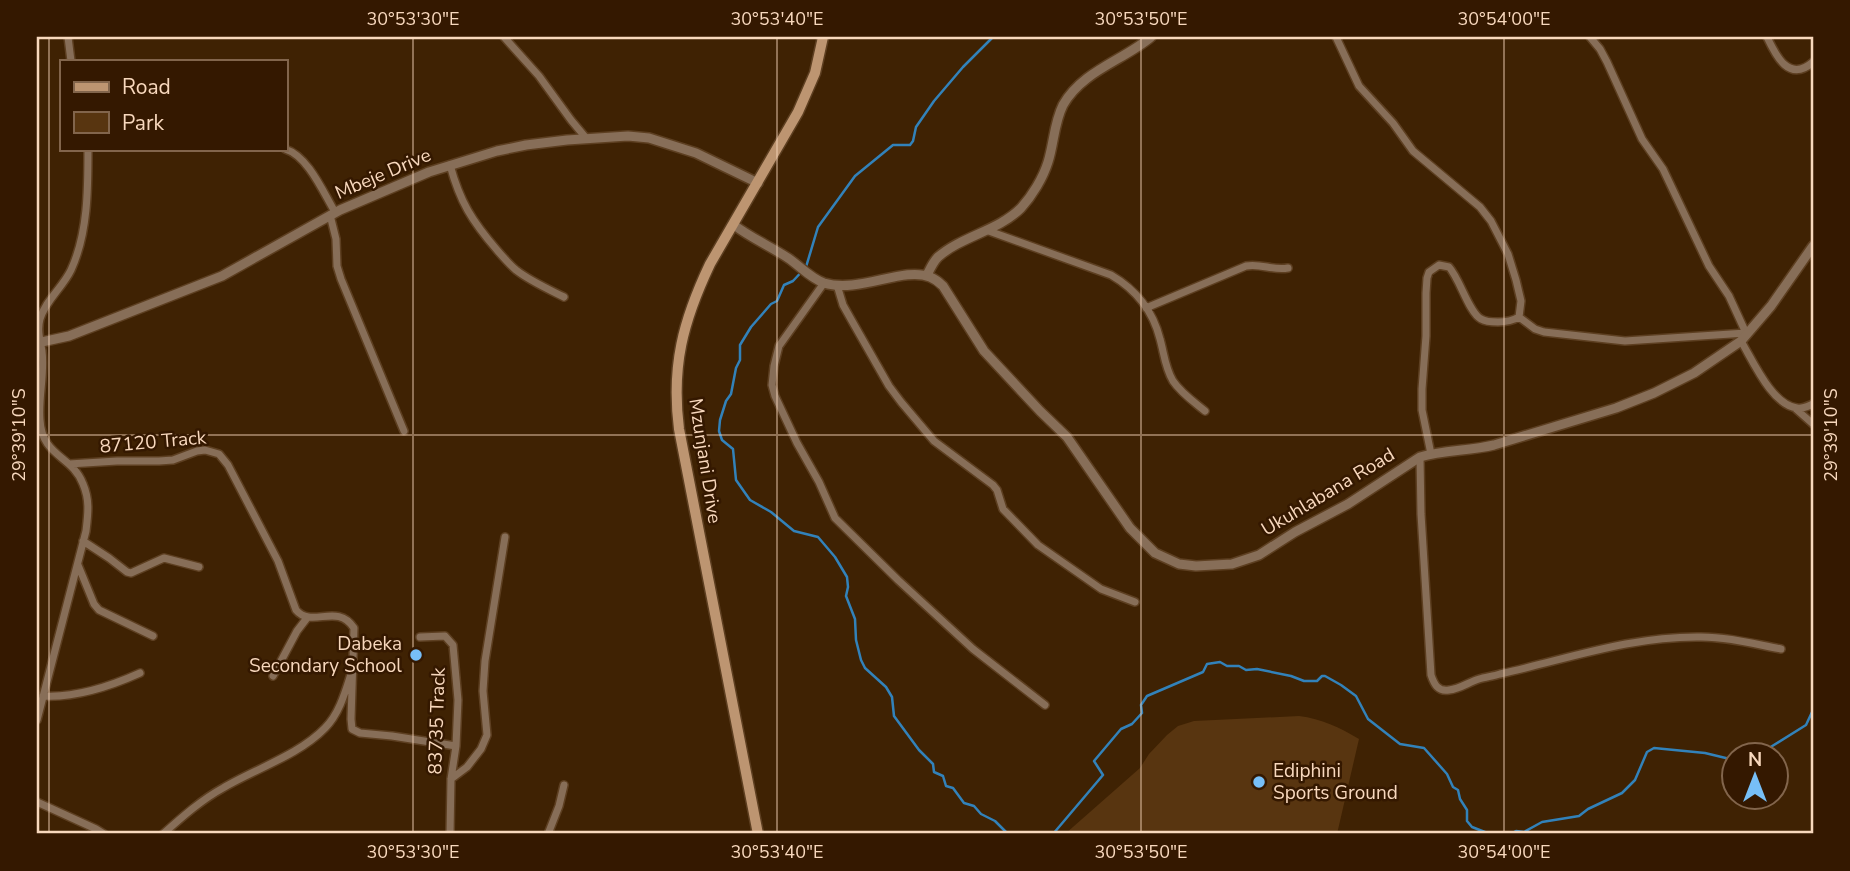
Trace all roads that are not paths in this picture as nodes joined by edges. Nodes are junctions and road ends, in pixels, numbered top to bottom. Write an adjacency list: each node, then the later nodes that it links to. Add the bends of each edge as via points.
1 (68, 37): 8 (street)
2 (503, 37): 10 (street)
3 (823, 37): 14 (main road, Mzunjani Drive, via 808,90)
4 (1152, 37): 17 (street, via 1092,75 1069,96 1047,163 1027,200 1011,216)
5 (1336, 37): 25 (street, via 1359,86 1413,151 1491,221 1516,280)
6 (1590, 37): 26 (street, via 1729,296)
7 (1768, 37): 9 (street, via 1787,66 1804,69)
8 (71, 60)
9 (1813, 62)
10 (586, 138): 13 (street, Mbeje Drive, via 526,145); 14 (street, Mbeje Drive, via 628,136 670,143)
11 (88, 150): 27 (street, via 80,245 70,272 42,313)
12 (287, 150): 15 (street, via 302,158)
13 (450, 165): 15 (street, Mbeje Drive); 23 (street, via 466,211 495,247 514,269)
14 (758, 183): 16 (main road, Mzunjani Drive)
15 (332, 214): 27 (street, Mbeje Drive, via 222,276 69,336); 32 (street, via 341,279)
16 (734, 225): 21 (street); 59 (main road, Mzunjani Drive, via 710,264 683,333 676,406)
17 (985, 230): 20 (street, via 936,259); 24 (street, via 1111,275 1126,284)
18 (1813, 246): 26 (street, Ukuhlabana Road)
19 (1288, 268): 24 (street, via 1246,265)
20 (927, 275): 22 (street); 34 (street, Ukuhlabana Road, via 943,286 992,361 1067,437 1130,528 1155,553 1172,561 1196,566 1246,560 1348,504)
21 (824, 283): 22 (street); 49 (street, via 779,346 772,385 830,510 973,649)
22 (837, 285): 40 (street, via 843,305 889,386 934,441 993,485 1003,509 1038,545 1101,589)
23 (564, 297)
24 (1146, 308): 30 (street, via 1173,382)
25 (1519, 317): 26 (street, via 1544,332 1625,341); 33 (street, via 1511,321 1480,319 1450,267 1439,265 1429,272 1422,410)
26 (1744, 337): 29 (street, via 1773,393); 33 (street, Ukuhlabana Road, via 1694,373 1616,408 1478,449)
27 (39, 343): 35 (street, via 43,438)
28 (1813, 404): 29 (street)
29 (1796, 408): 31 (street)
30 (1205, 411)
31 (1813, 424)
32 (404, 432)
33 (1430, 454): 34 (street, Ukuhlabana Road)
34 (1419, 457): 44 (street, via 1432,675 1442,690 1634,642 1724,638)
35 (69, 464): 37 (street, via 88,497); 41 (street, 87120 Track, via 173,460 205,450 219,454 273,551 296,610)
36 (505, 537): 52 (street, via 485,661 487,735 467,767)
37 (83, 541): 38 (street); 39 (street, via 131,573 164,558)
38 (77, 564): 42 (street, via 99,610); 48 (street)
39 (199, 567)
40 (1135, 602)
41 (307, 618): 45 (street, via 335,616 350,622 355,636); 47 (street)
42 (152, 636)
43 (421, 637): 51 (street, 83735 Track, via 445,636 453,645)
44 (1781, 649)
45 (354, 667): 51 (street, via 352,729); 56 (street, via 327,727 300,747 214,793)
46 (140, 673): 48 (street, via 81,692)
47 (273, 676)
48 (43, 696): 50 (street)
49 (1045, 705)
50 (37, 720)
51 (456, 746): 52 (street, 83735 Track)
52 (451, 779): 57 (street, 83735 Track)
53 (564, 785): 58 (street)
54 (37, 802): 55 (street)
55 (104, 834)
56 (163, 834)
57 (450, 834)
58 (548, 834)
59 (758, 834)

